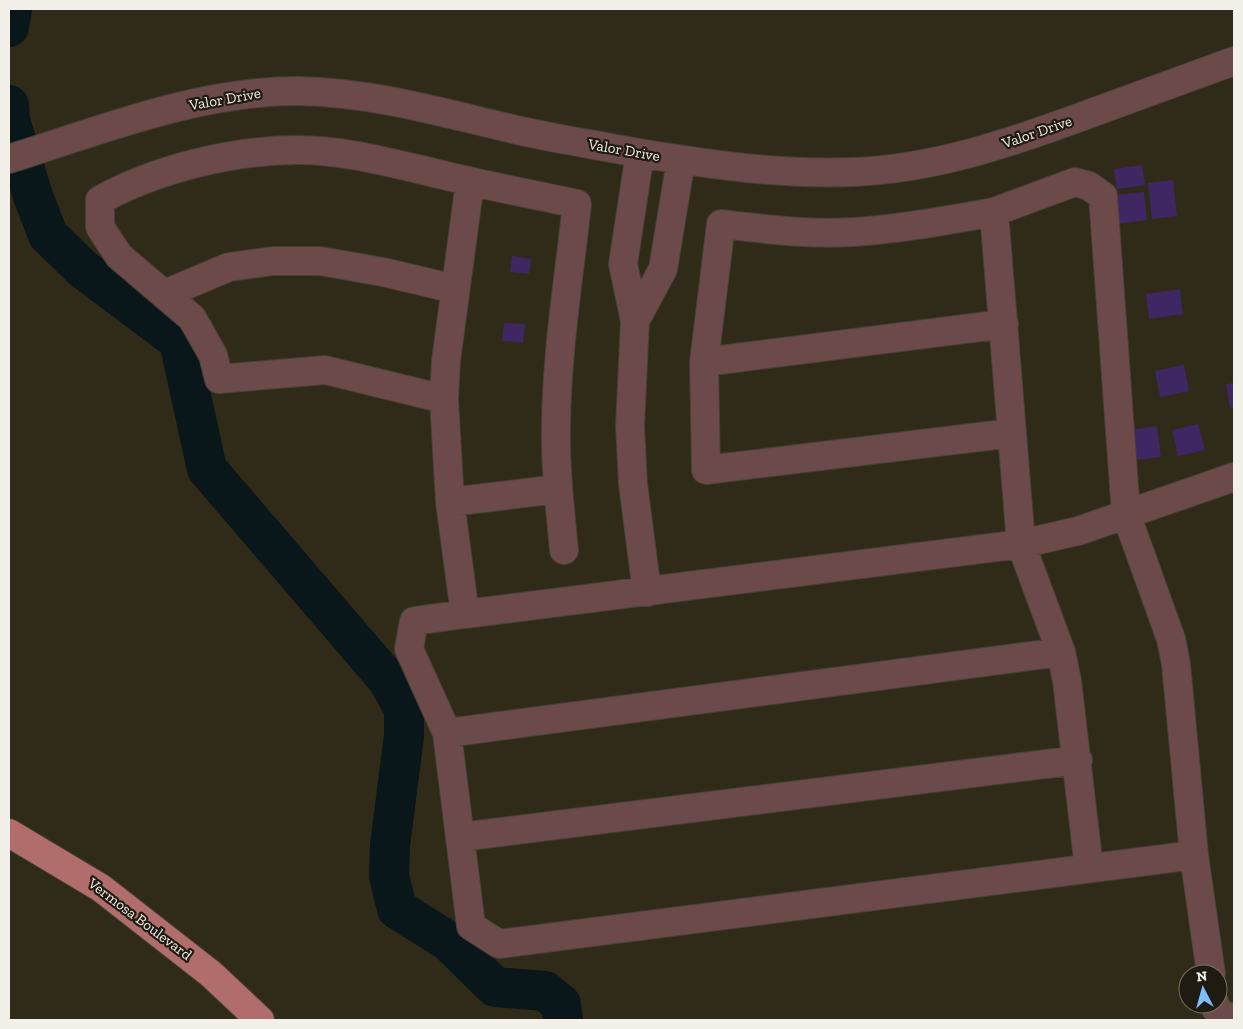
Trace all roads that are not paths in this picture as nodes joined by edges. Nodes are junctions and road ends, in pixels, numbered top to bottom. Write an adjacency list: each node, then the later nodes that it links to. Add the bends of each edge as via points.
1 (1234, 61): 4 (street, Valor Drive, via 1024,138 918,165 855,172 783,172)
2 (640, 153): 3 (street, Valor Drive, via 547,137 366,96 294,91 222,97 171,109); 4 (street, Valor Drive); 9 (street, via 623,264)
3 (9, 159)
4 (680, 160): 9 (street, via 663,268)
5 (470, 182): 7 (street); 8 (street, via 360,156 298,150 238,155 130,184 100,200 100,227 119,256); 15 (street, via 576,204 558,374)
6 (994, 212): 10 (street); 11 (street, via 853,232 784,231 721,224); 17 (street, via 1075,182 1089,186 1103,196)
7 (455, 288): 8 (street, via 320,260 273,261 229,267); 12 (street)
8 (165, 294): 12 (street, via 192,318 213,355 219,379 325,370)
9 (635, 321): 20 (street, via 630,426 633,484)
10 (1004, 324): 11 (street); 13 (street)
11 (704, 362): 13 (street, via 706,470)
12 (444, 399): 16 (street)
13 (1012, 433): 18 (street)
14 (1232, 484): 17 (street)
15 (558, 489): 16 (street); 19 (street)
16 (450, 502): 21 (street)
17 (1126, 514): 18 (street, via 1078,531); 27 (street, via 1176,664)
18 (1020, 544): 20 (street); 22 (street)
19 (564, 550)
20 (647, 592): 21 (street)
21 (465, 614): 23 (street, via 414,622 409,650)
22 (1061, 652): 23 (street); 24 (street)
23 (447, 733): 26 (street)
24 (1078, 760): 26 (street); 28 (street)
25 (9, 833): 32 (main road, Vermosa Boulevard, via 101,888 211,974)
26 (461, 838): 28 (street, via 471,926 499,944)
27 (1194, 854): 28 (street); 29 (street)
28 (1089, 868)
29 (1210, 964)
30 (1222, 1014): 31 (street, via 1227,1018)
31 (1234, 1017)
32 (260, 1020)

